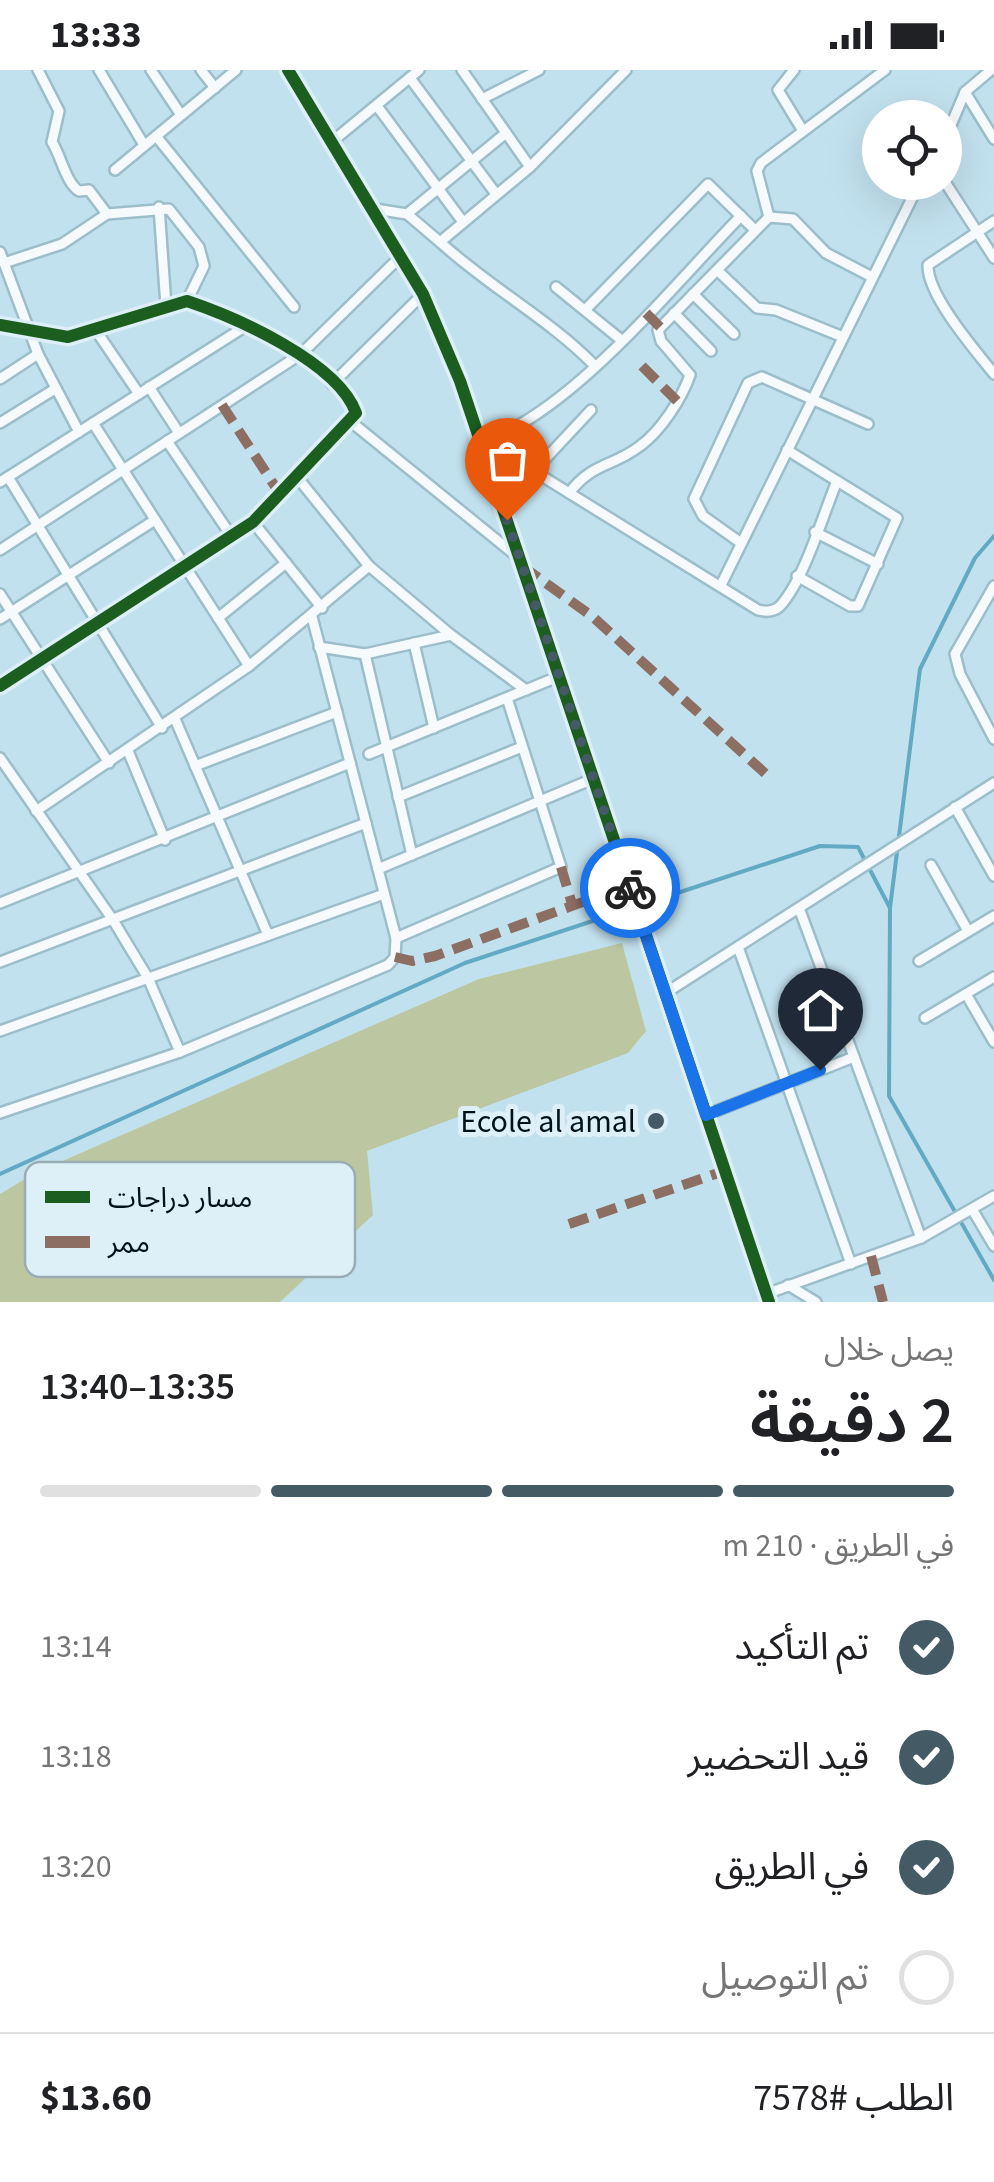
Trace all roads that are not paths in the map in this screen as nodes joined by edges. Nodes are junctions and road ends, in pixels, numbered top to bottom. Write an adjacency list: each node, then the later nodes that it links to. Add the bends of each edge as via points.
1 (38, 70): 37 (street, via 59,111 52,142 69,181 79,191 90,190)
2 (100, 70): 27 (street)
3 (151, 70): 21 (street)
4 (201, 70): 16 (street)
5 (236, 70): 16 (street)
6 (288, 70): 26 (street)
7 (419, 70): 15 (street)
8 (462, 70): 18 (street)
9 (539, 70): 18 (street)
10 (626, 70): 29 (street)
11 (794, 70): 14 (street)
12 (885, 70): 22 (street)
13 (991, 70): 17 (street)
14 (779, 75): 22 (street, via 780,98)
15 (410, 78): 20 (street); 28 (street)
16 (215, 88): 21 (street)
17 (965, 92): 19 (street); 25 (street)
18 (482, 99): 23 (street)
19 (962, 100)
20 (377, 106): 26 (street); 31 (street)
21 (181, 115): 24 (street)
22 (803, 131): 40 (street, via 758,167)
23 (506, 134): 28 (street); 29 (street)
24 (156, 136): 27 (street); 57 (street)
25 (994, 138)
26 (334, 140): 36 (street)
27 (144, 146): 30 (street)
28 (469, 160): 31 (street); 32 (street)
29 (530, 167): 32 (street)
30 (115, 170)
31 (437, 186): 38 (street); 42 (street)
32 (496, 194): 42 (street)
33 (911, 200): 51 (street)
34 (957, 200): 44 (street)
35 (159, 207): 37 (street); 55 (street, via 169,209 199,246 203,272); 56 (street)
36 (374, 209): 38 (street); 47 (street)
37 (107, 214): 49 (street, via 62,244)
38 (407, 214): 45 (street)
39 (741, 216): 43 (street); 58 (street, via 715,188 703,186); 66 (street)
40 (769, 218): 43 (street); 51 (street, via 793,219 826,253)
41 (994, 221): 44 (street)
42 (464, 222): 45 (street)
43 (755, 230): 50 (street)
44 (978, 232): 48 (street); 71 (street, via 928,266 928,274 934,292)
45 (440, 242): 70 (street)
46 (0, 252): 49 (street)
47 (402, 255): 53 (street); 69 (street)
48 (994, 258)
49 (4, 263): 63 (street)
50 (716, 270): 54 (street); 65 (street, via 757,308)
51 (872, 276): 65 (street)
52 (556, 287): 58 (street)
53 (423, 294): 73 (street); 86 (street)
54 (693, 294): 59 (street); 64 (street)
55 (187, 301): 56 (street); 61 (street)
56 (166, 306): 62 (street)
57 (294, 307)
58 (588, 308): 66 (street)
59 (674, 314): 67 (street); 94 (street, via 657,333 690,374 677,401 644,444 592,468)
60 (0, 325): 63 (street)
61 (246, 326): 69 (street); 74 (street)
62 (96, 332): 63 (street); 76 (street)
63 (32, 334): 68 (street)
64 (734, 334)
65 (844, 337): 77 (street)
66 (620, 339): 70 (street)
67 (710, 351)
68 (38, 354): 72 (street); 75 (street)
69 (301, 354): 73 (street); 84 (street)
70 (594, 366): 86 (street, via 516,426)
71 (992, 369)
72 (0, 379)
73 (332, 384): 79 (street, via 354,407)
74 (149, 388): 76 (street); 84 (street)
75 (55, 389): 80 (street); 83 (street)
76 (138, 394): 81 (street)
77 (813, 398): 82 (street); 87 (street); 100 (street, via 762,377 748,383 694,499 703,516)
78 (591, 410): 89 (street)
79 (350, 421): 90 (street); 102 (street)
80 (0, 423)
81 (93, 423): 83 (street); 88 (street)
82 (868, 424)
83 (79, 432): 91 (street)
84 (179, 434): 85 (street)
85 (167, 441): 88 (street); 99 (street)
86 (480, 443): 93 (street)
87 (787, 450): 92 (street); 100 (street)
88 (123, 470): 95 (street); 97 (street)
89 (534, 471): 93 (street, via 518,462); 94 (street)
90 (297, 477): 96 (street); 105 (street)
91 (4, 479): 97 (street)
92 (836, 481): 98 (street); 104 (street, via 897,518)
93 (494, 483): 102 (street)
94 (569, 493): 109 (street)
95 (155, 520): 106 (street); 107 (street)
96 (253, 522): 99 (street); 103 (street)
97 (38, 525): 101 (street); 107 (street)
98 (815, 532): 104 (street); 108 (street)
99 (232, 537): 106 (street)
100 (741, 543): 109 (street)
101 (0, 550)
102 (519, 558): 125 (street)
103 (286, 564): 113 (street); 116 (street)
104 (878, 564): 108 (street, via 854,607)
105 (370, 566): 113 (street); 119 (street)
106 (186, 567): 116 (street); 118 (street)
107 (68, 576): 114 (street); 118 (street)
108 (797, 576): 109 (street, via 780,608 769,612)
109 (721, 585)
110 (991, 590): 112 (street); 133 (street, via 955,654)
111 (0, 594): 114 (street)
112 (994, 607)
113 (322, 608): 115 (street)
114 (12, 612): 117 (street); 123 (street)
115 (312, 617): 121 (street); 124 (street)
116 (218, 618): 124 (street)
117 (0, 619)
118 (98, 624): 123 (street); 131 (street)
119 (450, 635): 120 (street); 127 (street)
120 (414, 643): 122 (street); 132 (street)
121 (319, 647): 122 (street); 129 (street)
122 (365, 654): 135 (street)
123 (42, 659): 126 (street); 139 (street)
124 (249, 666): 130 (street)
125 (560, 676): 127 (street); 142 (street)
126 (0, 686)
127 (526, 690): 128 (street)
128 (506, 698): 132 (street); 134 (street)
129 (336, 712): 140 (street); 141 (street)
130 (175, 719): 131 (street); 141 (street)
131 (162, 728): 136 (street)
132 (434, 728): 135 (street)
133 (994, 740)
134 (522, 746): 144 (street); 145 (street)
135 (387, 748): 137 (street); 144 (street)
136 (128, 750): 139 (street); 150 (street)
137 (369, 754)
138 (0, 758): 147 (street)
139 (110, 763): 147 (street)
140 (350, 763): 148 (street); 149 (street)
141 (195, 766): 148 (street)
142 (594, 778): 145 (street); 170 (street)
143 (994, 782): 146 (street)
144 (398, 797): 151 (street)
145 (540, 802): 151 (street); 164 (street, via 561,867)
146 (955, 807): 156 (street); 159 (street)
147 (36, 811): 155 (street)
148 (218, 818): 150 (street); 154 (street)
149 (366, 823): 153 (street); 154 (street)
150 (165, 840): 155 (street)
151 (412, 855): 153 (street)
152 (930, 865): 162 (street)
153 (378, 870): 157 (street)
154 (241, 872): 161 (street); 163 (street)
155 (81, 874): 158 (street); 161 (street)
156 (994, 876)
157 (384, 894): 163 (street); 164 (street)
158 (1, 901)
159 (799, 908): 165 (street); 176 (street)
160 (994, 916): 162 (street)
161 (113, 920): 167 (street); 169 (street)
162 (968, 931): 166 (street)
163 (268, 935): 169 (street)
164 (396, 938): 175 (street, via 388,965)
165 (738, 947): 170 (street); 177 (street)
166 (919, 960)
167 (0, 962)
168 (994, 977): 171 (street)
169 (148, 978): 173 (street); 175 (street)
170 (664, 994): 179 (street)
171 (966, 994): 172 (street); 174 (street)
172 (925, 1018)
173 (0, 1032)
174 (994, 1042)
175 (180, 1052): 178 (street)
176 (854, 1057): 177 (street); 182 (street)
177 (786, 1084): 179 (street); 184 (street)
178 (0, 1113)
179 (706, 1115): 186 (street)
180 (994, 1196): 181 (street)
181 (968, 1211): 182 (street); 183 (street)
182 (921, 1238): 184 (street)
183 (994, 1246)
184 (851, 1264): 185 (street)
185 (788, 1285): 186 (street); 187 (street)
186 (767, 1298)
187 (816, 1302)

